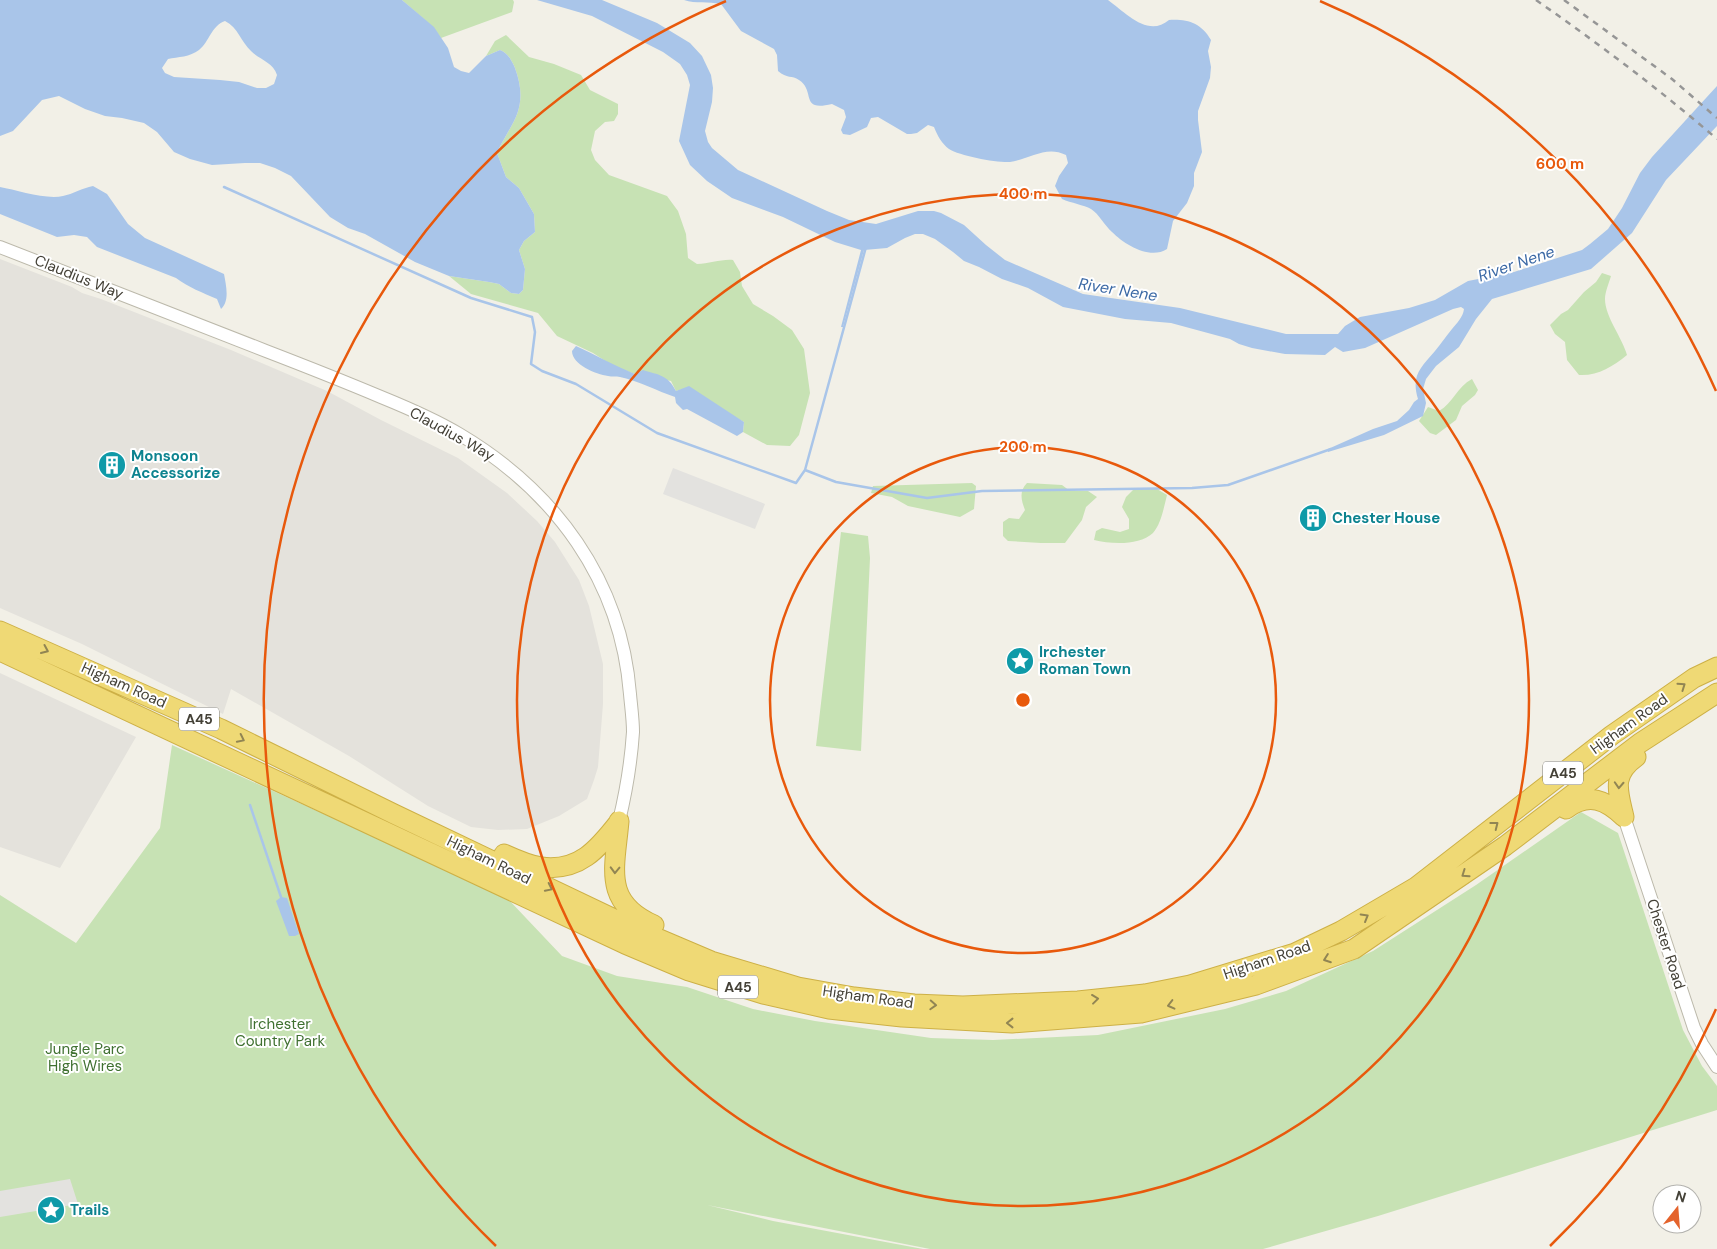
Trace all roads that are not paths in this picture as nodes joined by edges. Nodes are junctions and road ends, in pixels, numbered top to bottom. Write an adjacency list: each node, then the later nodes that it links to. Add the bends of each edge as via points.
1 (0, 246): 8 (street, Claudius Way, via 423,414 501,461 537,493 572,534 598,577 615,616 628,672 633,729)
2 (0, 631): 6 (highway, Higham Road / A45, one-way to 6, via 221,729)
3 (0, 651): 9 (highway, Higham Road / A45, one-way to 3, via 1354,949 1256,985 1141,1013 1012,1023 830,1009 753,991 689,971 625,944)
4 (1717, 667): 10 (highway, Higham Road / A45, one-way to 4, via 854,997 934,1005 1078,1001 1145,994 1190,985 1295,953 1341,931 1416,887 1612,735 1694,678)
5 (1717, 695): 7 (highway, one-way to 7, via 1710,704 1624,766 1618,783); 9 (highway, Higham Road / A45, via 1640,743)
6 (394, 814): 8 (highway, via 542,867 566,866 584,859 600,846); 10 (highway, Higham Road / A45, one-way to 10, via 631,927 711,961)
7 (1624, 817): 9 (highway, via 1605,802 1582,800 1539,829); 11 (street, Chester Road, via 1694,1028)
8 (619, 821): 10 (highway, one-way to 10, via 614,870 616,887 635,916)
9 (1505, 846)
10 (798, 987)
11 (1717, 1067)

